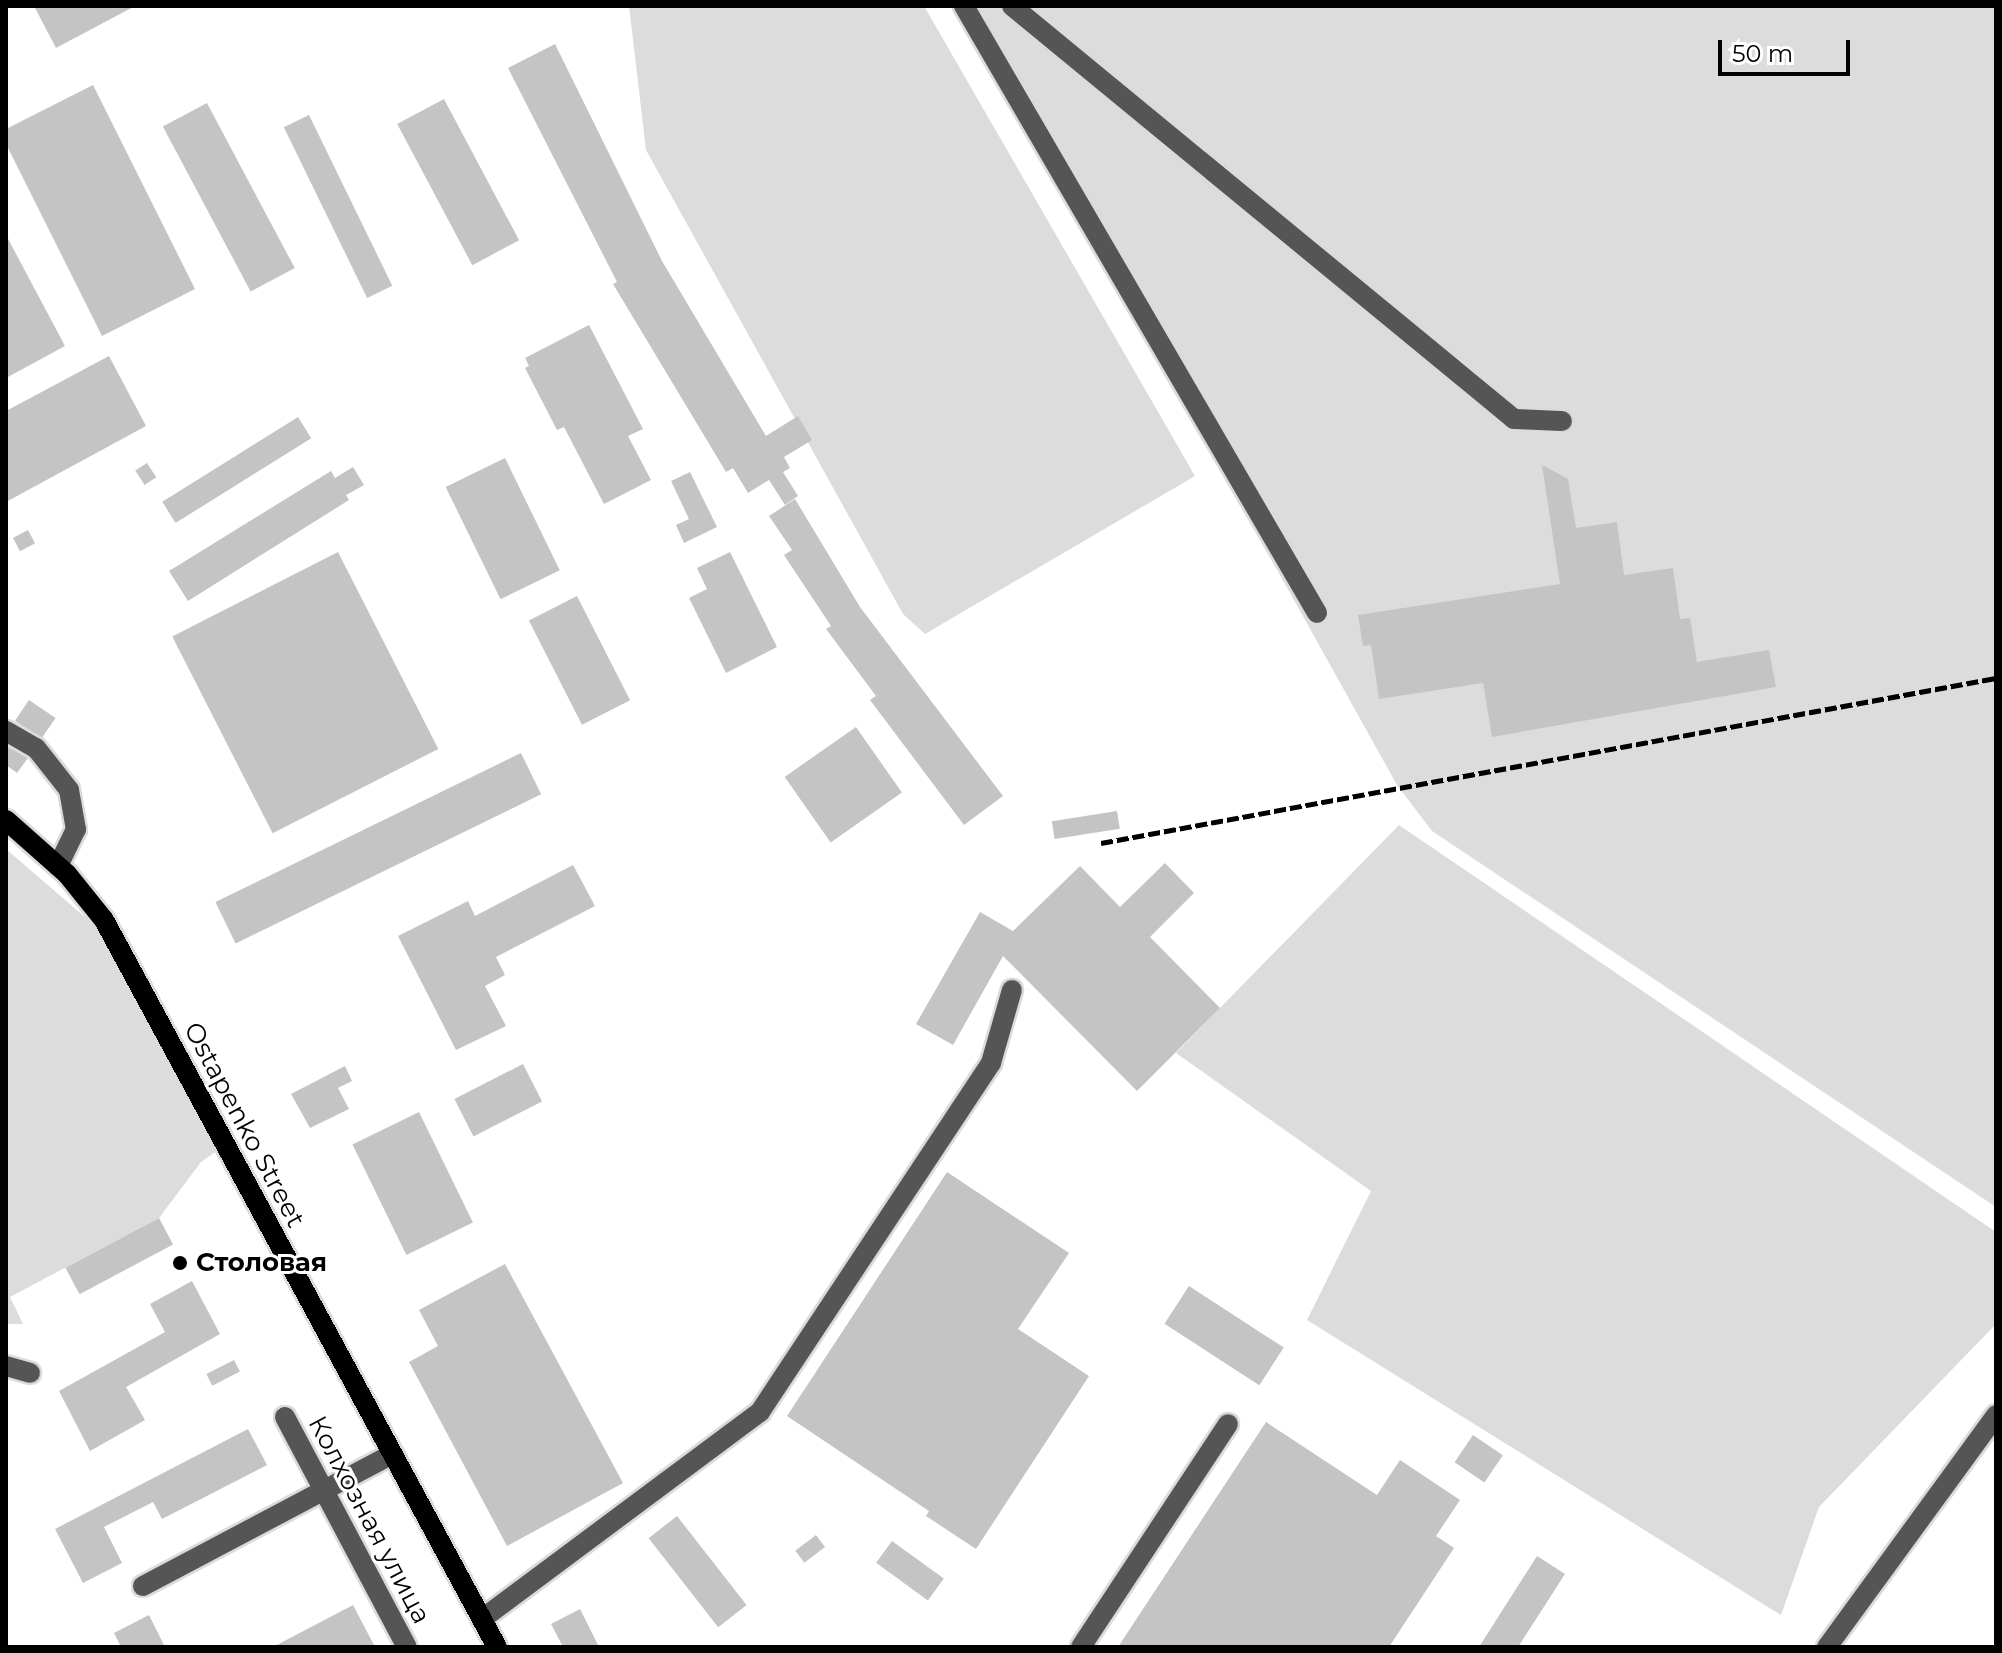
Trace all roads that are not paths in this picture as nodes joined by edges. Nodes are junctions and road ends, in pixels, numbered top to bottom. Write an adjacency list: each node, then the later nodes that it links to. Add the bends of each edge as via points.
1 (964, 6): 4 (street)
2 (1012, 6): 3 (street, via 1514,419)
3 (1562, 421)
4 (1317, 613)
5 (6, 731): 7 (street, via 36,748 69,790 76,829)
6 (6, 820): 7 (main road, Ostapenko Street)
7 (58, 866): 14 (main road, Ostapenko Street, via 104,920)
8 (1012, 990): 17 (street, via 991,1063 760,1412)
9 (6, 1366): 10 (street)
10 (30, 1373)
11 (1996, 1415): 21 (street)
12 (285, 1417): 15 (street, Колхозная улица)
13 (1228, 1424): 20 (street)
14 (392, 1454): 15 (street); 17 (main road, Ostapenko Street)
15 (323, 1490): 16 (street); 18 (street, Колхозная улица)
16 (143, 1586)
17 (482, 1619): 19 (main road, Ostapenko Street)
18 (407, 1647)
19 (497, 1647)
20 (1081, 1647)
21 (1827, 1647)

